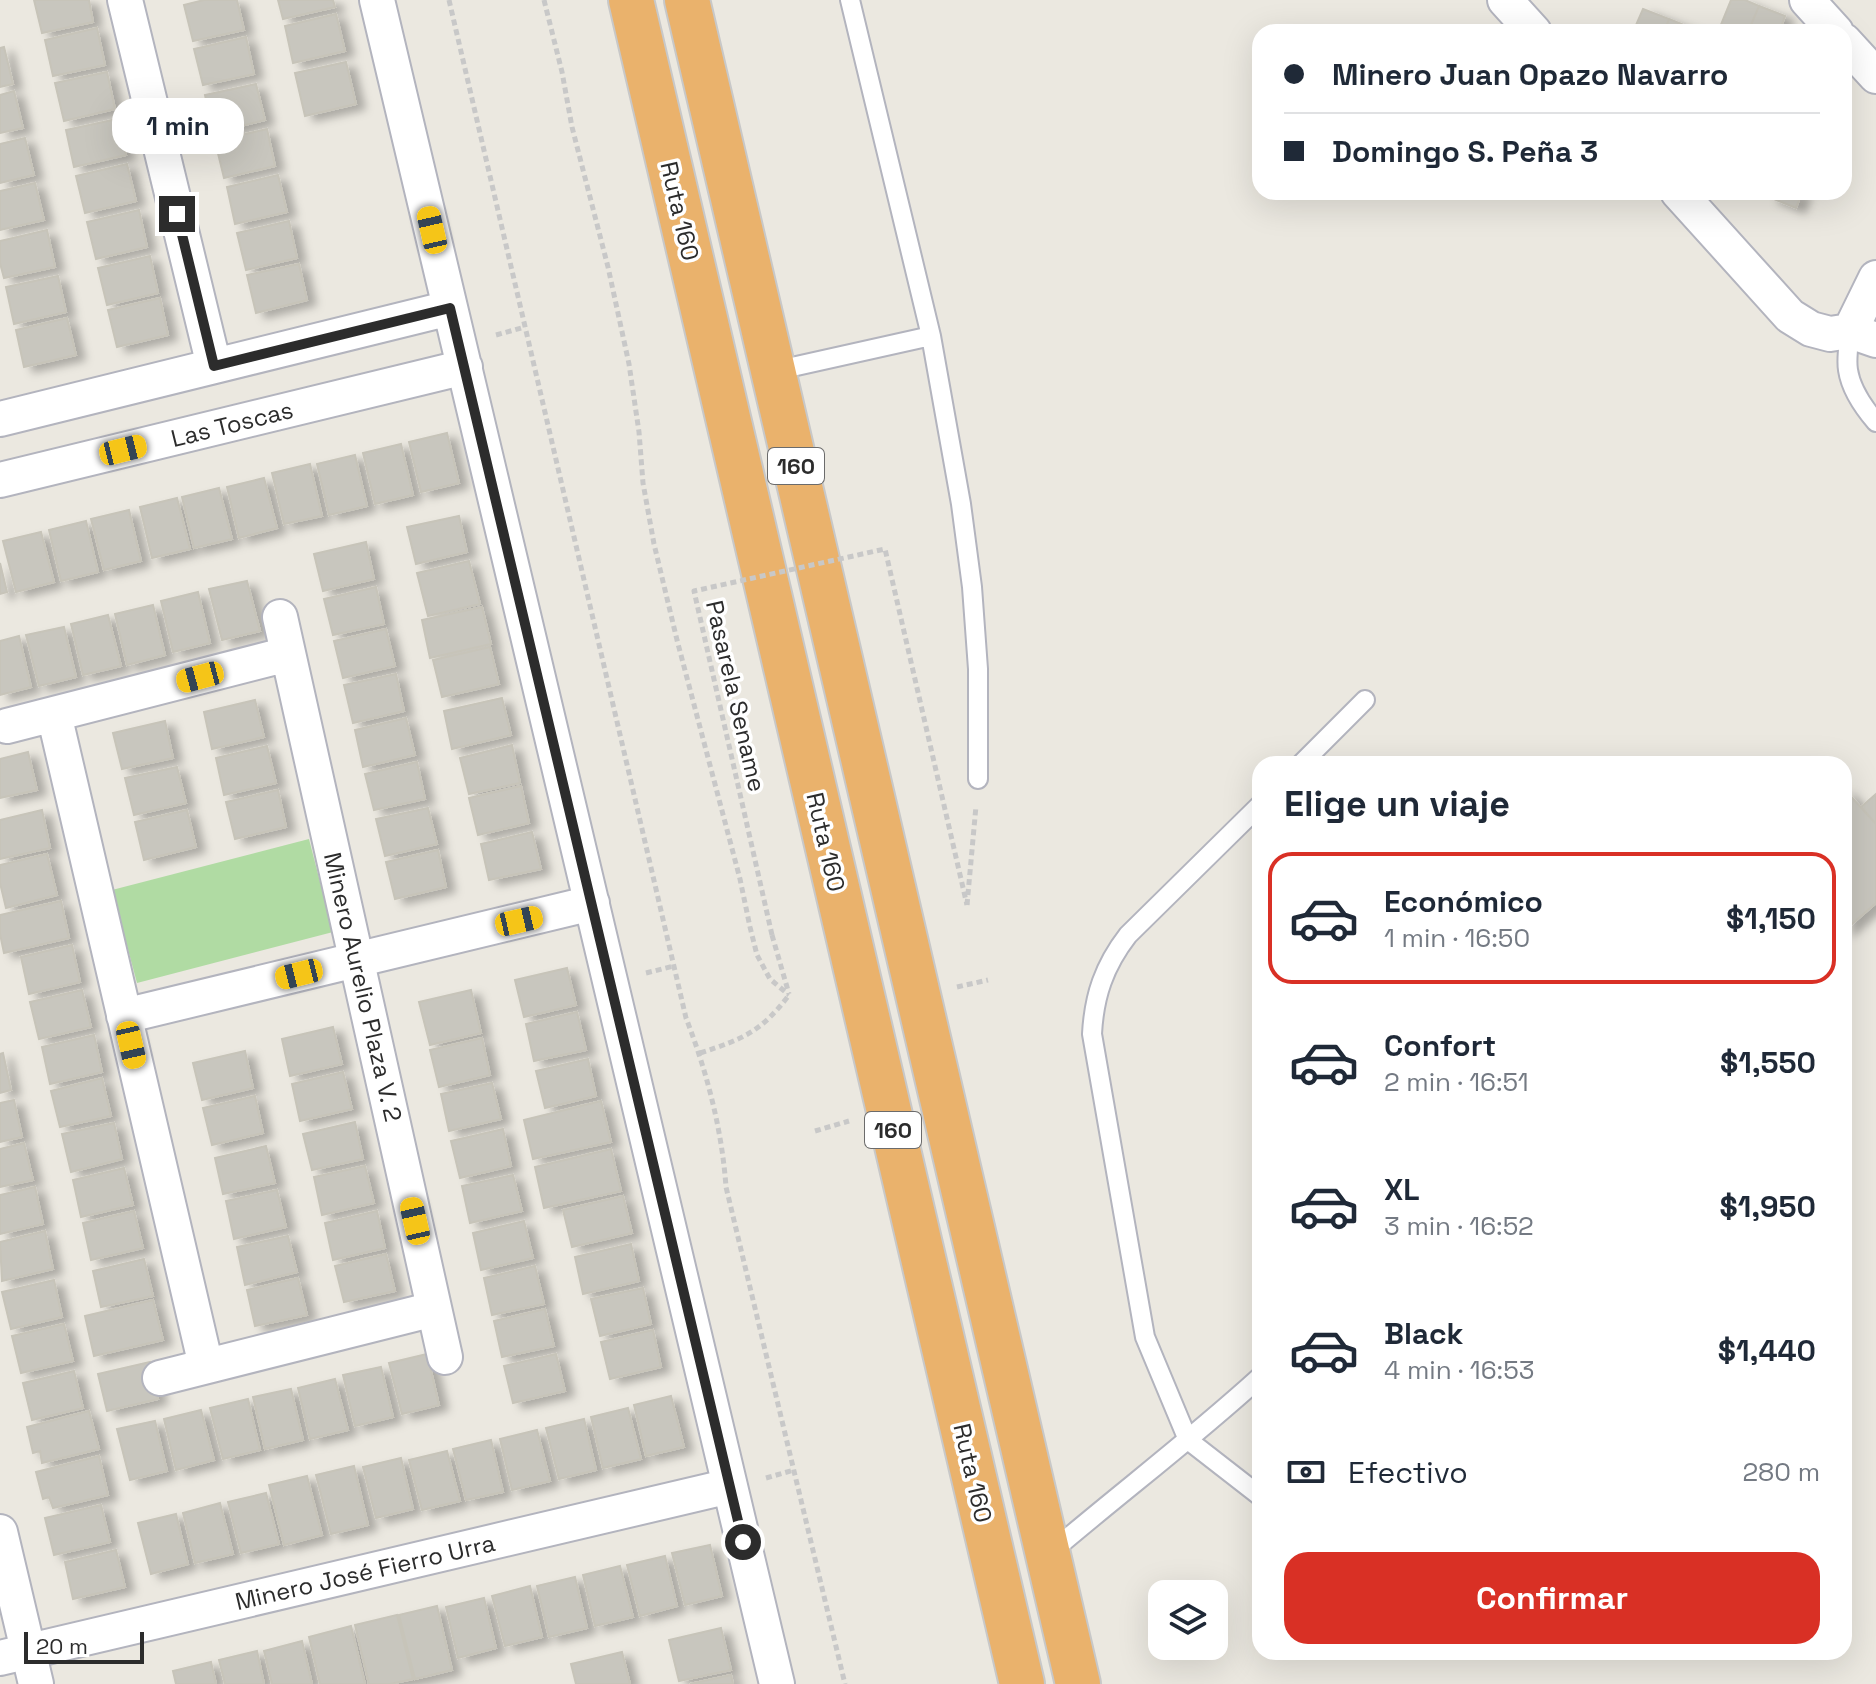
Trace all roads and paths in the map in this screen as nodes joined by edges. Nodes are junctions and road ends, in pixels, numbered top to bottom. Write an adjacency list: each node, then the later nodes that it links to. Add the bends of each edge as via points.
1 (125, 0): 21 (street)
2 (377, 0): 16 (street)
3 (449, 0): 17 (path)
4 (544, 0): 39 (path, via 629,364 643,483 673,626 757,955 770,979)
5 (631, 0): 58 (highway, Ruta 160 / 160)
6 (687, 0): 23 (highway, 160)
7 (850, 0): 20 (lane)
8 (1505, 0): 10 (street)
9 (1807, 0): 11 (street)
10 (1527, 24)
11 (1829, 24)
12 (1852, 50): 13 (street)
13 (1876, 76)
14 (1685, 200): 19 (street, via 1790,316 1830,334)
15 (1876, 278): 19 (street)
16 (450, 308): 21 (street); 22 (street)
17 (525, 327): 18 (path); 37 (path)
18 (496, 335)
19 (1863, 335): 25 (lane, via 1847,369)
20 (931, 336): 23 (lane); 33 (lane, via 972,587)
21 (214, 366): 24 (street)
22 (465, 367): 26 (street, Las Toscas); 35 (street)
23 (774, 371): 53 (highway, 160)
24 (0, 419)
25 (1876, 422)
26 (0, 480)
27 (280, 617): 28 (street, Minero Aurelio Plaza V. 2)
28 (288, 654): 30 (street); 36 (street, Minero Aurelio Plaza V. 2)
29 (1365, 700): 32 (lane)
30 (54, 714): 31 (street); 40 (street)
31 (7, 726)
32 (1309, 756)
33 (978, 779): 39 (path, Pasarela Sename, bridge, via 967,905 885,549 694,591)
34 (1252, 813): 47 (lane, via 1115,951 1093,1012 1092,1034 1145,1337)
35 (592, 903): 36 (street); 50 (street)
36 (357, 960): 40 (street); 42 (street, Minero Aurelio Plaza V. 2)
37 (674, 966): 38 (path); 41 (path)
38 (646, 973)
39 (789, 995): 41 (path, via 751,1033)
40 (124, 1016): 44 (street)
41 (700, 1053): 48 (path, via 723,1150 726,1187)
42 (434, 1309): 43 (street, Minero Aurelio Plaza V. 2); 44 (street)
43 (445, 1357)
44 (206, 1366): 45 (street)
45 (160, 1378)
46 (1252, 1384): 47 (lane)
47 (1188, 1440): 51 (lane); 53 (lane)
48 (794, 1470): 49 (path); 57 (path)
49 (766, 1478)
50 (730, 1486): 54 (street, Minero José Fierro Urra); 56 (street)
51 (1252, 1490)
52 (0, 1532): 54 (street)
53 (1048, 1555): 59 (highway, 160)
54 (14, 1654): 55 (street)
55 (36, 1684)
56 (777, 1684)
57 (845, 1684)
58 (1022, 1684)
59 (1078, 1684)

